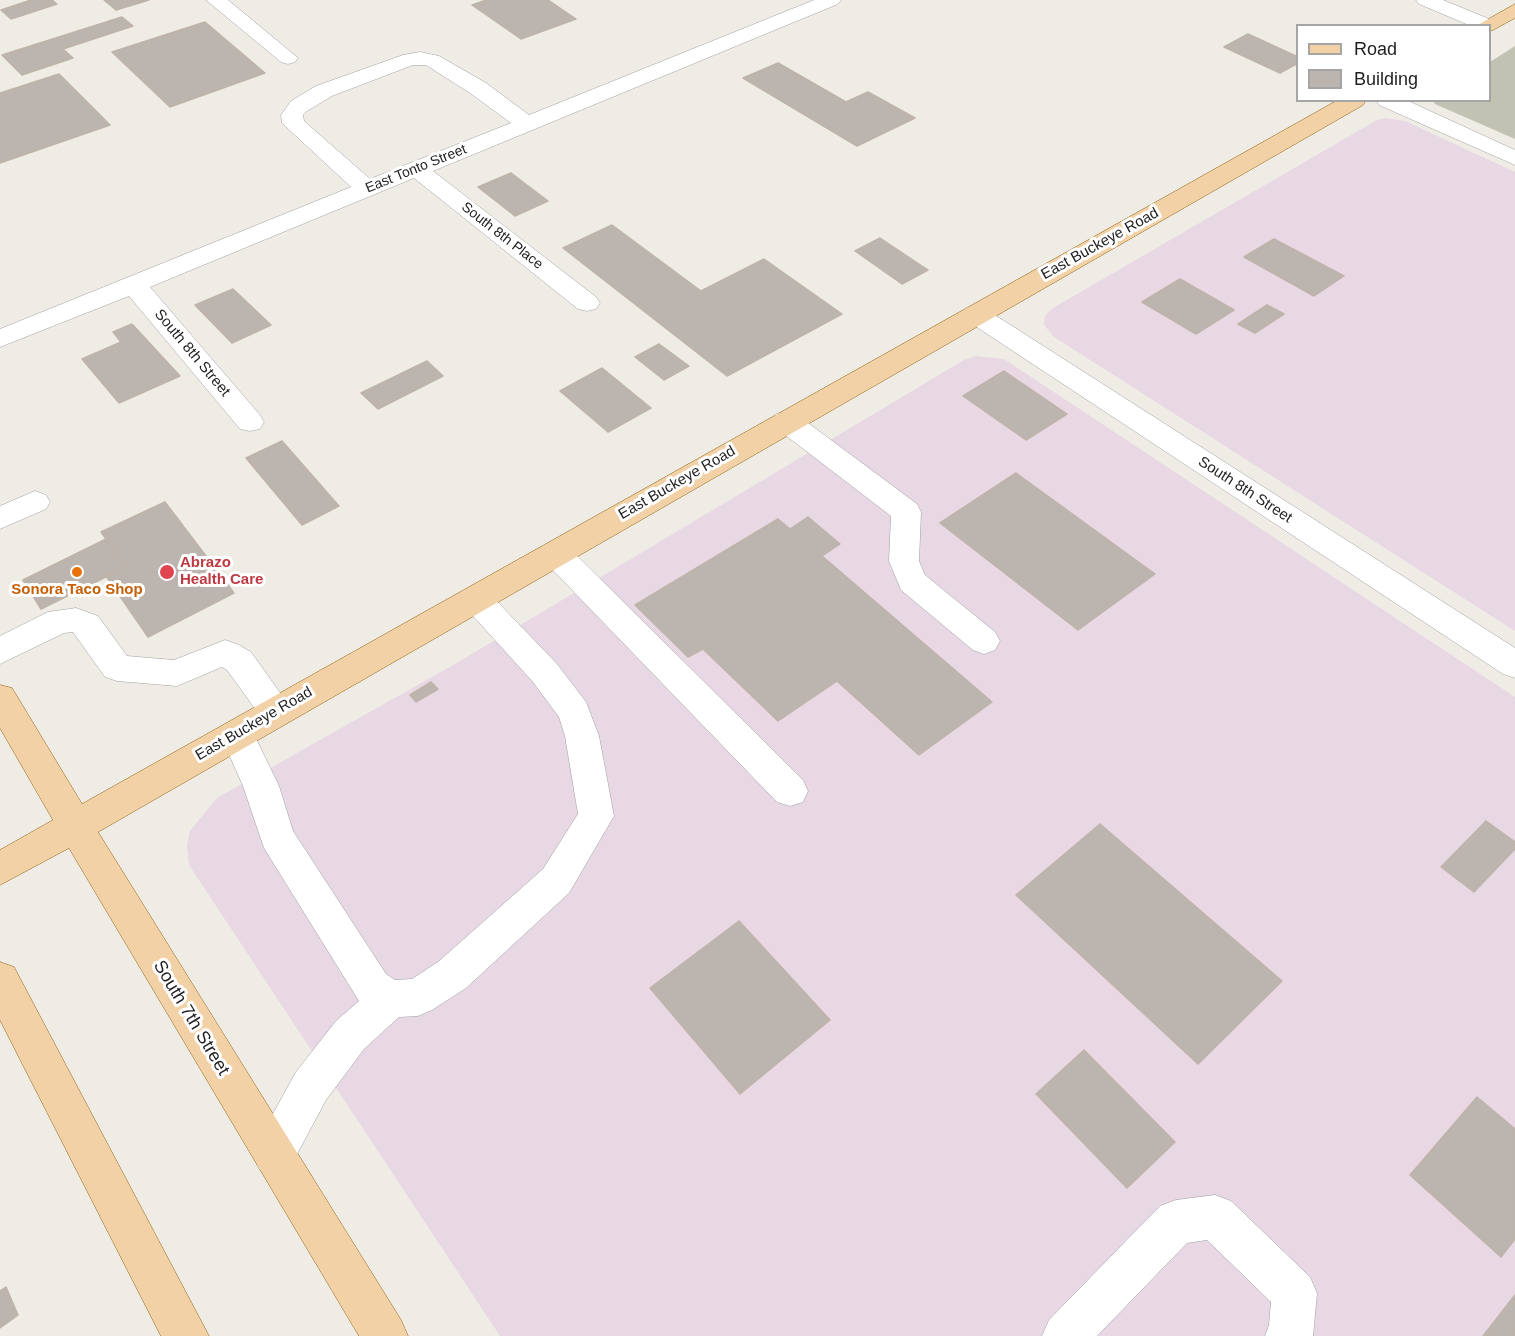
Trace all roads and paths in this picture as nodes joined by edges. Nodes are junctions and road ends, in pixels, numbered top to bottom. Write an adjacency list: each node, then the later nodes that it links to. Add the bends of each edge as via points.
1 (216, 0): 7 (street)
2 (831, 0): 10 (street, East Tonto Street)
3 (1426, 0): 5 (street)
4 (1515, 10): 6 (main road)
5 (1484, 24)
6 (1488, 24)
7 (288, 58)
8 (1351, 102): 16 (main road, East Buckeye Road)
9 (1391, 102): 11 (street)
10 (527, 124): 12 (street, East Tonto Street); 13 (street, via 478,88 432,60 420,58 324,91 299,106 292,115 293,123)
11 (1515, 158)
12 (417, 169): 13 (street, East Tonto Street); 15 (street, South 8th Place)
13 (367, 189): 14 (street, East Tonto Street)
14 (133, 284): 17 (street, East Tonto Street); 19 (street, South 8th Street)
15 (587, 303)
16 (975, 314): 18 (main road, East Buckeye Road); 26 (street, South 8th Street)
17 (0, 339)
18 (786, 421): 22 (main road, East Buckeye Road); 24 (street, via 906,512 904,561 912,582)
19 (250, 423)
20 (35, 502): 21 (street)
21 (0, 518)
22 (555, 553): 23 (main road, East Buckeye Road); 30 (street)
23 (475, 598): 28 (main road, East Buckeye Road); 34 (street, via 545,673 574,712 596,816 556,881 452,975 418,997)
24 (984, 641)
25 (0, 651): 28 (street, via 59,621 76,620 87,625 117,668 177,673 225,653 239,661)
26 (1515, 665)
27 (0, 698): 31 (main road, South 7th Street)
28 (276, 711): 29 (main road, East Buckeye Road)
29 (237, 734): 31 (main road, East Buckeye Road); 34 (street, via 261,786 277,837 372,987)
30 (790, 791)
31 (76, 826): 32 (main road, East Buckeye Road); 35 (main road, South 7th Street)
32 (0, 869)
33 (0, 980): 36 (main road)
34 (390, 999): 35 (street, via 350,1035 310,1086)
35 (274, 1154): 37 (main road, South 7th Street)
36 (186, 1336)
37 (385, 1336)
38 (1065, 1336): 39 (street, via 1176,1222 1215,1217 1294,1293 1292,1332)
39 (1288, 1336)

